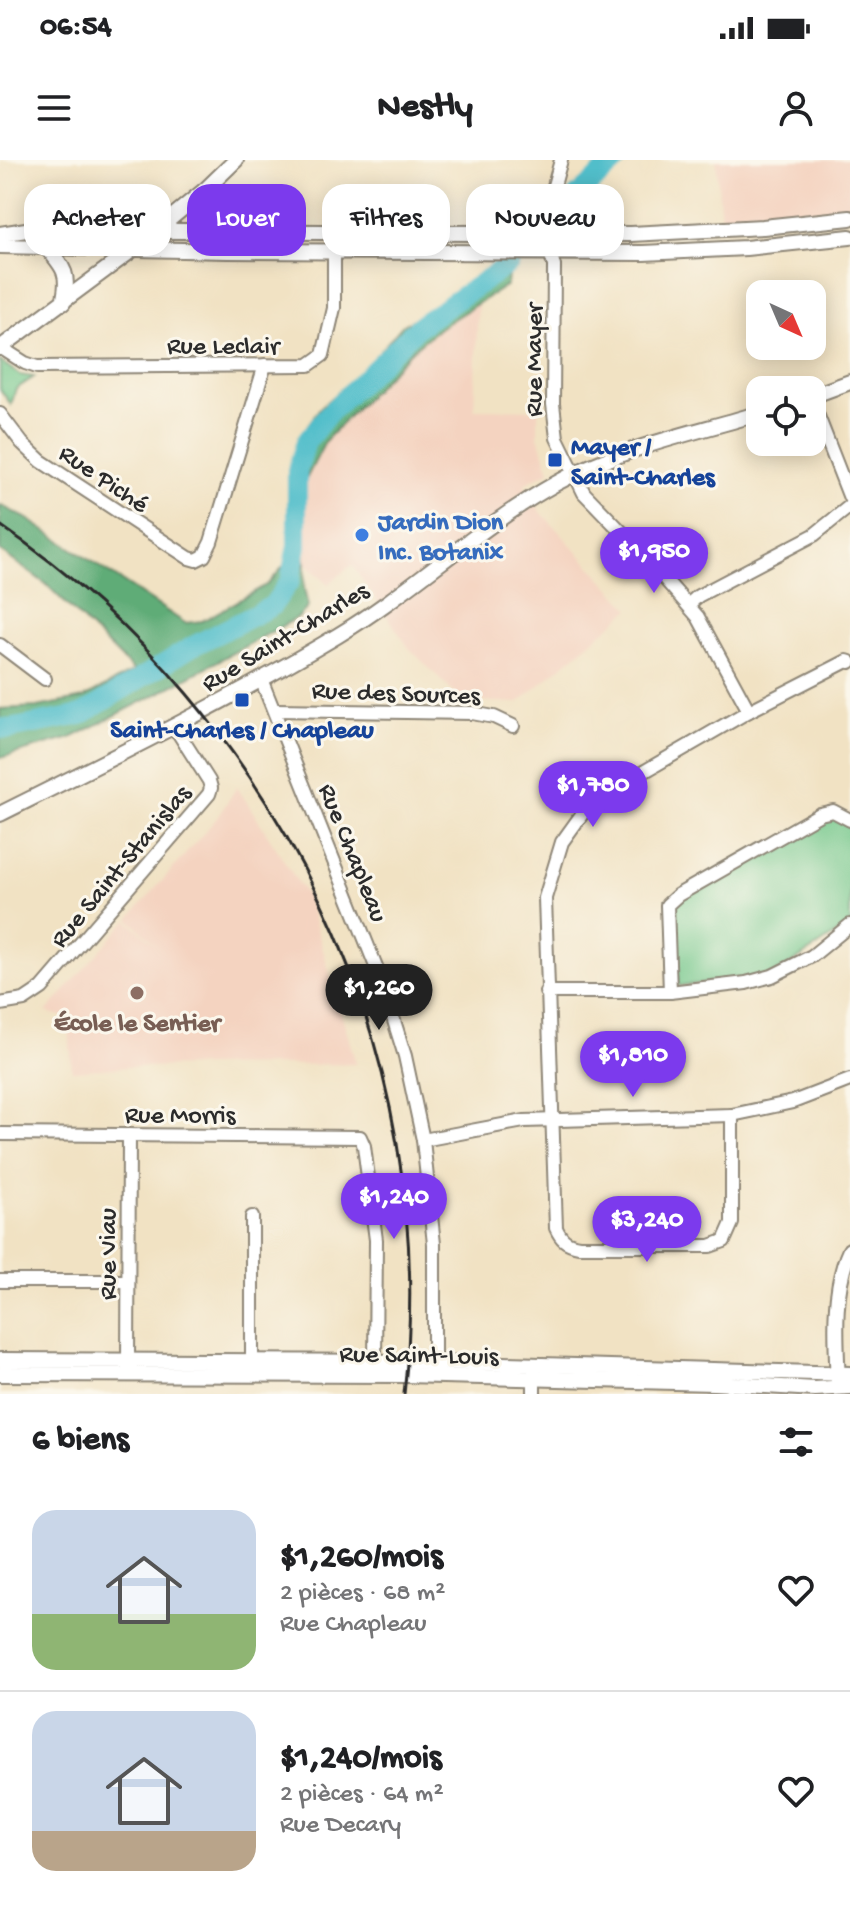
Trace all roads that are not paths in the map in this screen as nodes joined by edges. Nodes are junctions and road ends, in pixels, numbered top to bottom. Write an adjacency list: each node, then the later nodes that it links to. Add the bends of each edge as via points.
1 (236, 160): 3 (street)
2 (561, 160): 4 (street)
3 (211, 184)
4 (554, 184)
5 (187, 205): 6 (street)
6 (171, 218)
7 (850, 218): 8 (street)
8 (763, 227): 11 (street); 14 (street)
9 (24, 230): 10 (street)
10 (0, 234)
11 (624, 234)
12 (850, 237): 14 (street)
13 (0, 246): 15 (street)
14 (765, 246): 18 (street)
15 (24, 247)
16 (171, 250): 17 (street)
17 (322, 252)
18 (624, 253)
19 (54, 256): 23 (street, via 67,278)
20 (125, 256): 23 (street)
21 (334, 256): 25 (street, Rue Leclair, via 334,308 323,355 309,365)
22 (552, 256): 31 (street, Rue Mayer, via 553,418)
23 (63, 303): 24 (street)
24 (0, 348): 25 (street, Rue Leclair, via 37,367)
25 (265, 365): 28 (street, Rue Piché, via 211,542 199,560 41,461)
26 (850, 382): 27 (street)
27 (826, 392)
28 (0, 414)
29 (746, 417): 31 (street, Rue Saint-Charles, via 631,451)
30 (826, 435): 32 (street)
31 (573, 475): 34 (street, Rue Mayer); 38 (street, Rue Saint-Charles, via 516,509 346,630)
32 (850, 498)
33 (850, 506): 34 (street, via 814,535)
34 (688, 605): 40 (street, Rue Mayer)
35 (0, 645): 37 (street)
36 (850, 662): 40 (street)
37 (45, 679)
38 (261, 679): 39 (street, Rue Chapleau); 41 (street, Rue Saint-Charles)
39 (275, 710): 42 (street, Rue des Sources, via 472,713); 54 (street, Rue Chapleau, via 381,979)
40 (749, 711): 46 (street, via 607,793 575,823 562,842 545,898)
41 (174, 726): 43 (street, Rue Saint-Charles); 48 (street, Rue Saint-Stanislas, via 209,781 209,794 46,983 29,998)
42 (513, 726)
43 (0, 814)
44 (850, 820): 47 (street, via 833,811 820,814 667,905)
45 (850, 925): 47 (street, via 812,956 772,976)
46 (546, 992): 47 (street); 51 (street)
47 (670, 992)
48 (0, 1004)
49 (850, 1080): 50 (street, via 793,1102)
50 (732, 1115): 51 (street); 51 (street, via 732,1223 724,1241 710,1246 579,1246 561,1238 556,1228)
51 (551, 1119): 54 (street)
52 (0, 1134): 53 (street, Rue Morris)
53 (129, 1135): 58 (street, Rue Viau); 62 (street, Rue Morris, via 360,1137 375,1231)
54 (423, 1140): 63 (street, Rue Chapleau, via 434,1244)
55 (252, 1217): 61 (street)
56 (850, 1250): 66 (street, via 838,1294)
57 (0, 1281): 58 (street)
58 (128, 1281): 60 (street, Rue Viau)
59 (0, 1360): 60 (street, Rue Saint-Louis)
60 (128, 1368): 61 (street, Rue Saint-Louis); 65 (street, Rue Saint-Louis)
61 (252, 1369): 62 (street, Rue Saint-Louis)
62 (375, 1369): 63 (street, Rue Saint-Louis)
63 (434, 1369): 64 (street, Rue Saint-Louis)
64 (534, 1372): 66 (street, Rue Saint-Louis); 67 (street)
65 (0, 1374)
66 (843, 1383)
67 (534, 1394)

